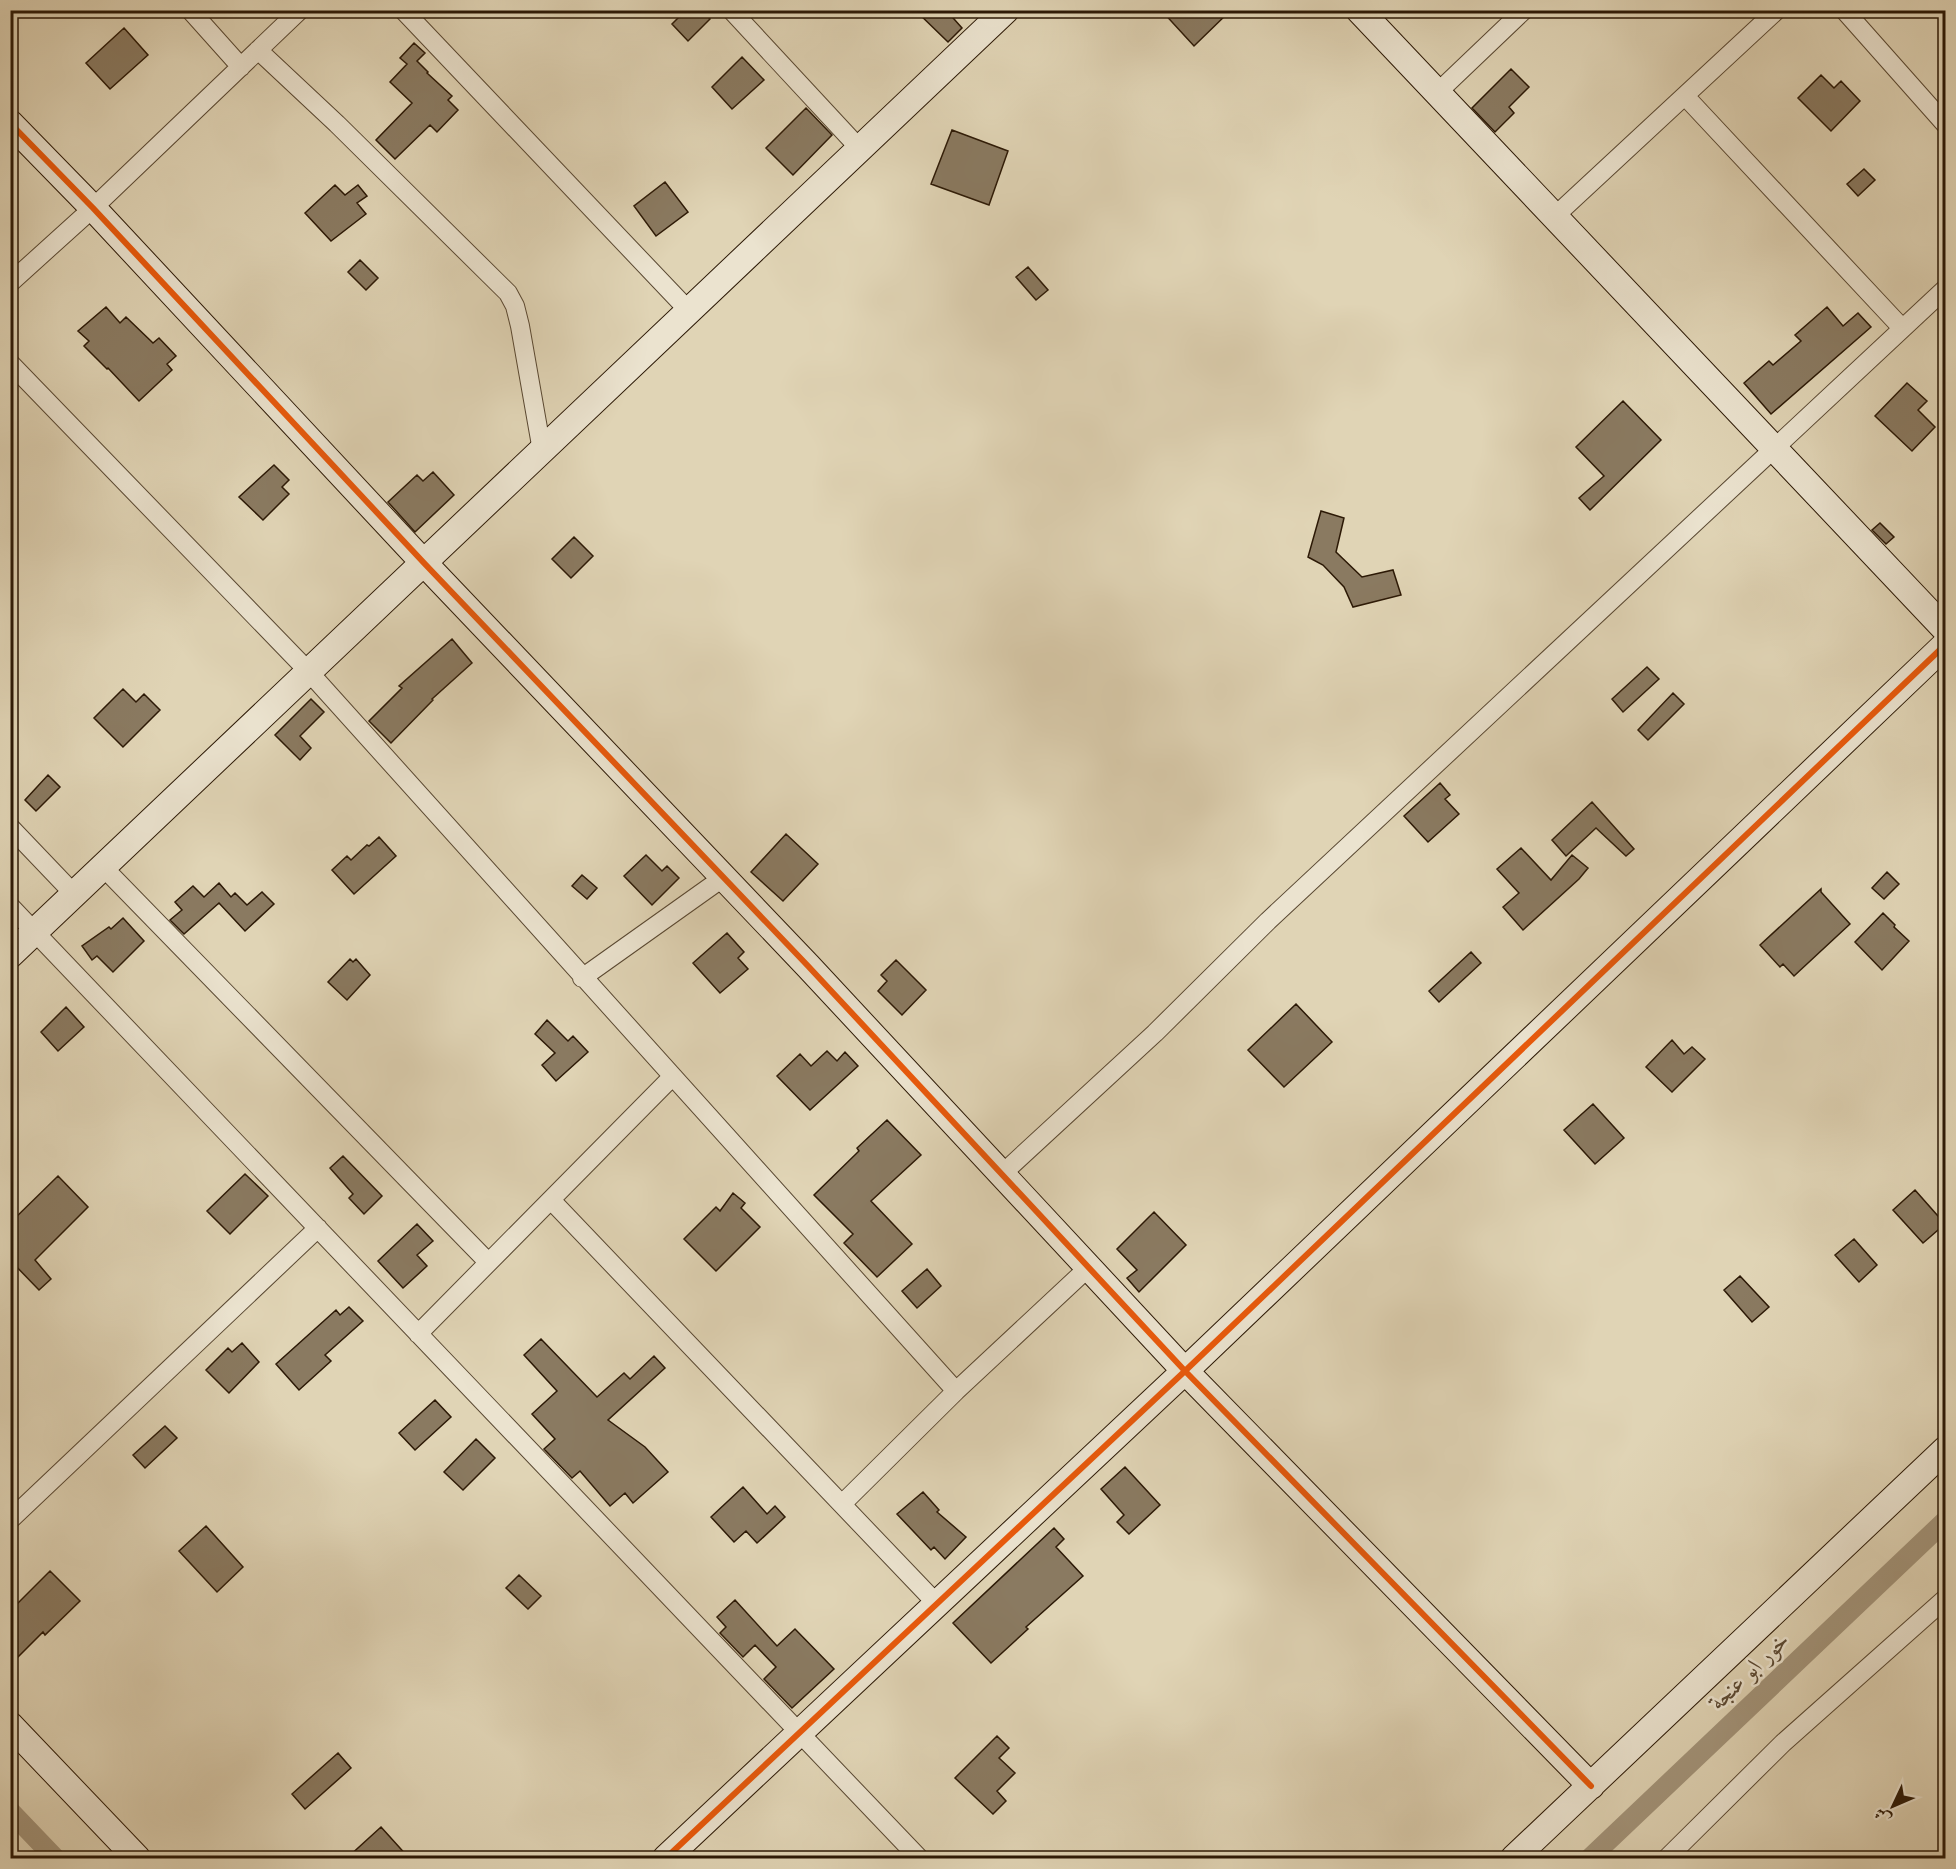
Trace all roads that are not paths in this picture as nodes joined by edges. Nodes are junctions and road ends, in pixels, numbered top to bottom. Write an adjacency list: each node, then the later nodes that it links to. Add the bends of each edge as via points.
1 (190, 10): 11 (street)
2 (300, 10): 10 (street)
3 (404, 10): 21 (street)
4 (730, 10): 16 (street)
5 (1006, 10): 16 (street)
6 (1359, 10): 12 (street)
7 (1524, 10): 12 (street)
8 (1777, 10): 13 (street)
9 (1845, 10): 15 (street)
10 (258, 50): 11 (street); 25 (street, via 508,293 520,326)
11 (241, 67): 17 (street)
12 (1437, 93): 18 (street)
13 (1685, 96): 18 (street); 22 (street)
14 (10, 123): 17 (street)
15 (1946, 125)
16 (860, 149): 21 (street)
17 (93, 207): 19 (street); 26 (street)
18 (1554, 217): 24 (street)
19 (10, 283)
20 (1946, 288): 22 (street)
21 (689, 311): 25 (street)
22 (1902, 328): 24 (street)
23 (10, 363): 29 (street)
24 (1773, 448): 27 (street); 39 (street)
25 (542, 451): 26 (street)
26 (424, 563): 29 (street); 32 (street)
27 (1946, 630)
28 (1946, 644): 45 (street)
29 (309, 672): 31 (street); 37 (street)
30 (10, 827): 33 (street)
31 (103, 867): 33 (street); 42 (street)
32 (724, 878): 37 (street); 39 (street)
33 (75, 894): 35 (street)
34 (10, 906): 35 (street)
35 (35, 932): 36 (street); 41 (street)
36 (10, 955)
37 (582, 978): 38 (street)
38 (672, 1077): 40 (street); 46 (street)
39 (1002, 1174): 43 (street)
40 (550, 1200): 42 (street); 48 (street)
41 (318, 1228): 44 (street); 49 (street)
42 (488, 1263): 44 (street)
43 (1089, 1267): 45 (street); 46 (street)
44 (418, 1334): 53 (street)
45 (1185, 1371): 51 (street); 54 (street)
46 (956, 1391): 48 (street)
47 (1946, 1449): 54 (street)
48 (842, 1504): 51 (street)
49 (10, 1520)
50 (1946, 1598): 59 (street, via 1783,1743)
51 (937, 1604): 53 (street)
52 (10, 1725): 55 (street)
53 (799, 1733): 56 (street); 57 (street)
54 (1592, 1785): 58 (street)
55 (137, 1858)
56 (666, 1858)
57 (919, 1858)
58 (1514, 1858)
59 (1667, 1858)

